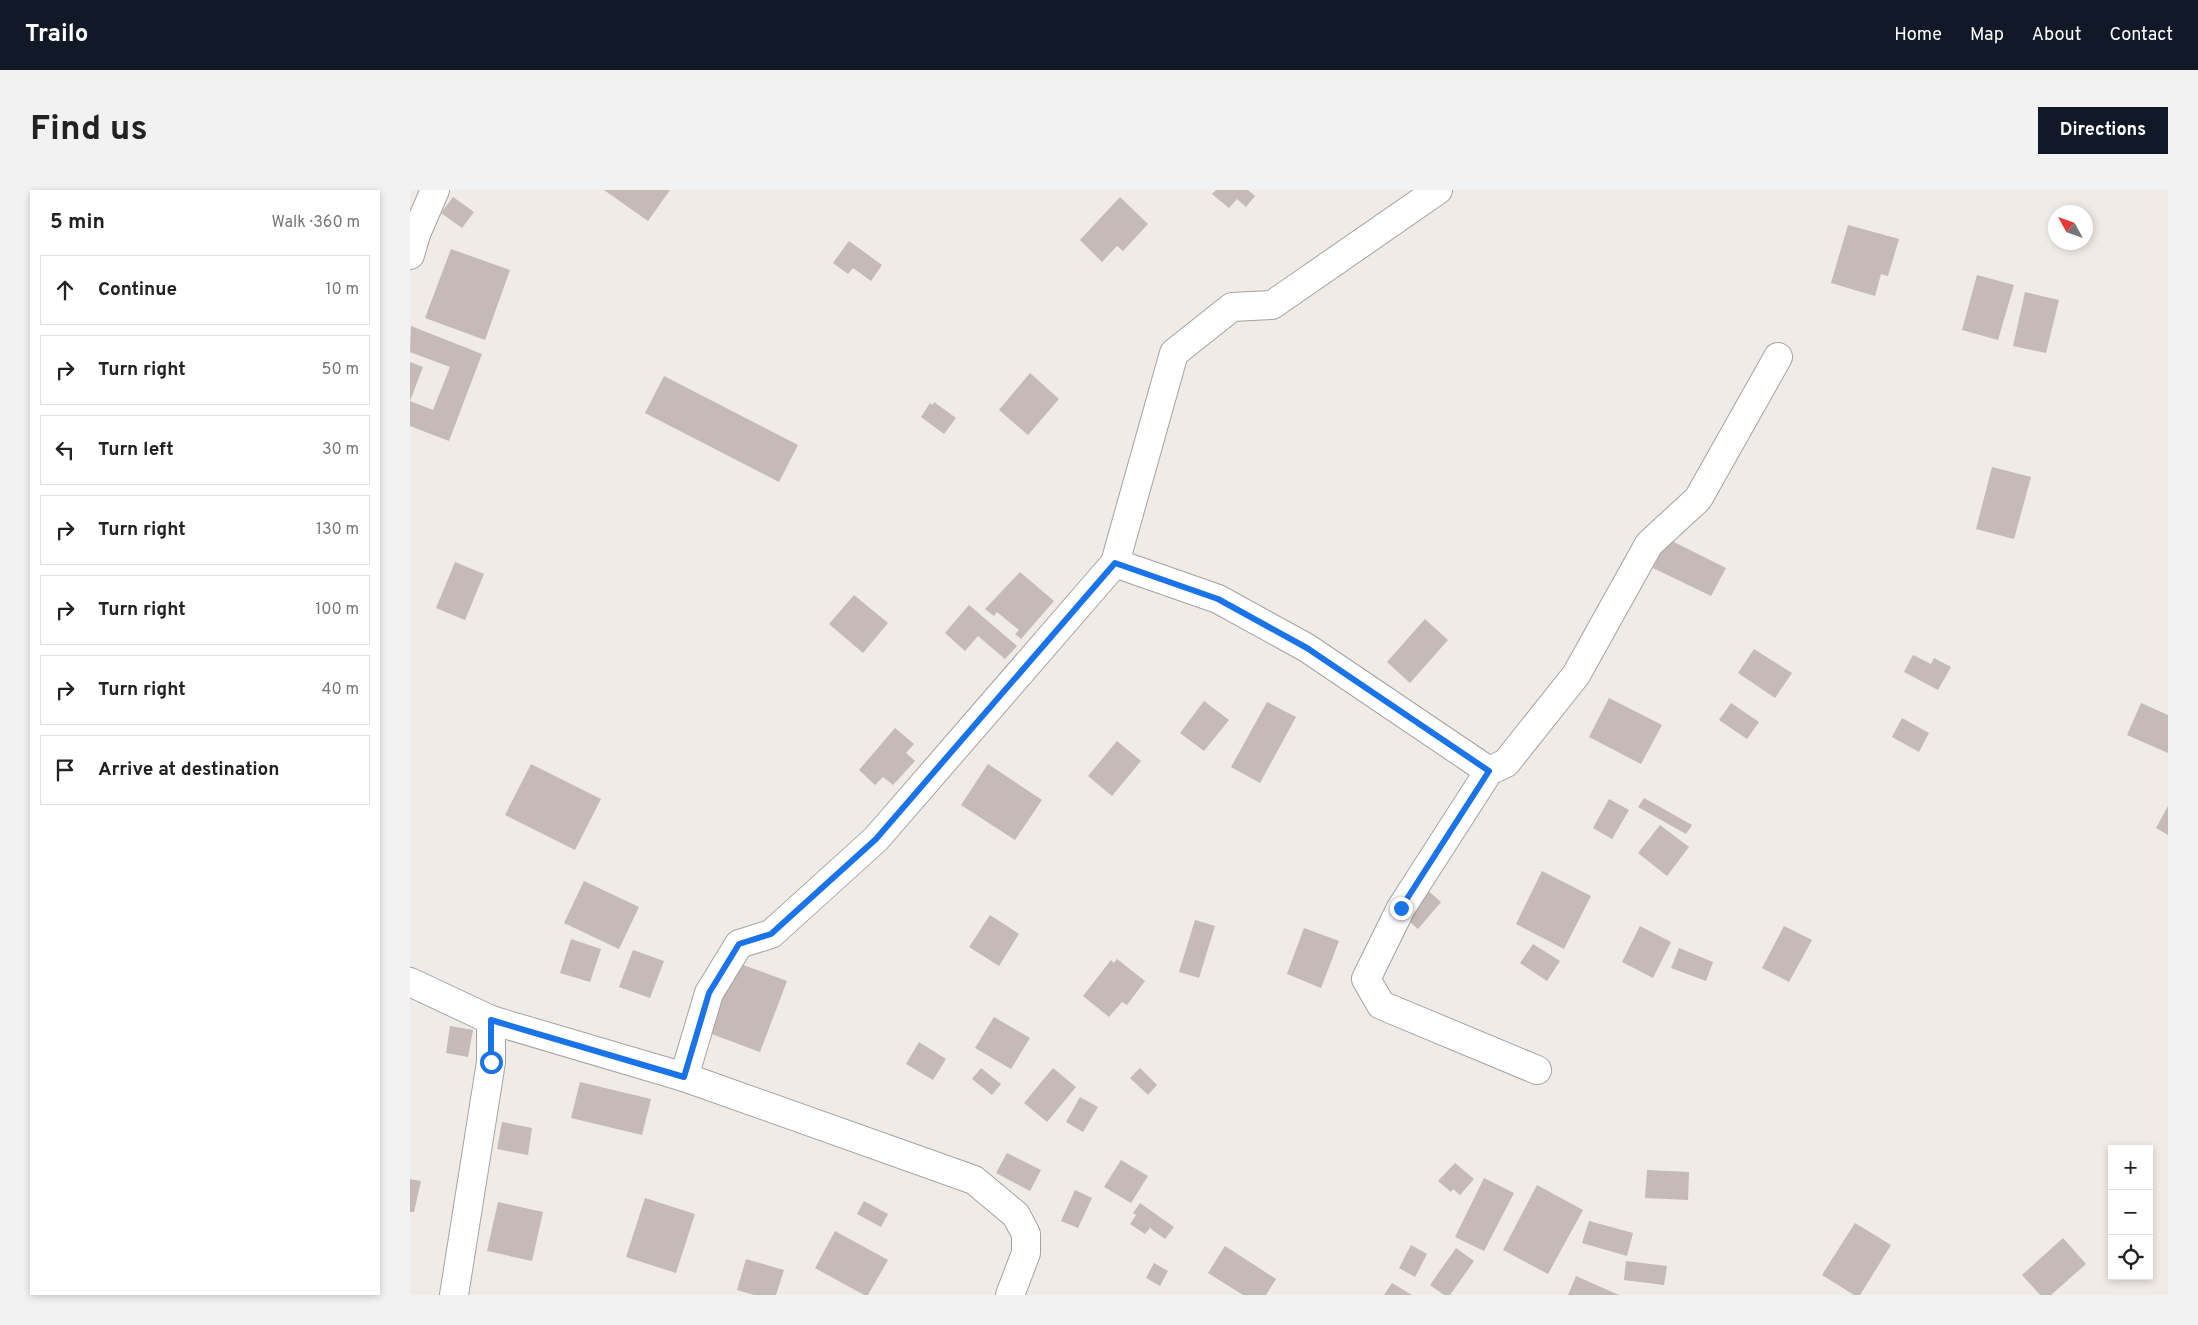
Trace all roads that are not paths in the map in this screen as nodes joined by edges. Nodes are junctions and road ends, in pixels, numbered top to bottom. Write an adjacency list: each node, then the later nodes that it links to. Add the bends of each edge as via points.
1 (435, 190): 3 (street)
2 (1438, 190): 5 (street, via 1272,305 1232,307 1174,353)
3 (410, 255)
4 (1778, 357): 6 (street, via 1698,499 1649,544 1576,675 1506,762)
5 (1115, 563): 6 (street, via 1218,599 1307,648); 10 (street, via 876,839 771,934 739,944 709,993)
6 (1489, 771): 9 (street, via 1401,908 1366,979 1381,1005)
7 (410, 982): 8 (street)
8 (491, 1020): 10 (street); 11 (street, via 491,1062)
9 (1537, 1070)
10 (684, 1077): 12 (street, via 974,1180 1016,1215 1026,1234 1026,1253)
11 (454, 1295)
12 (1010, 1295)

